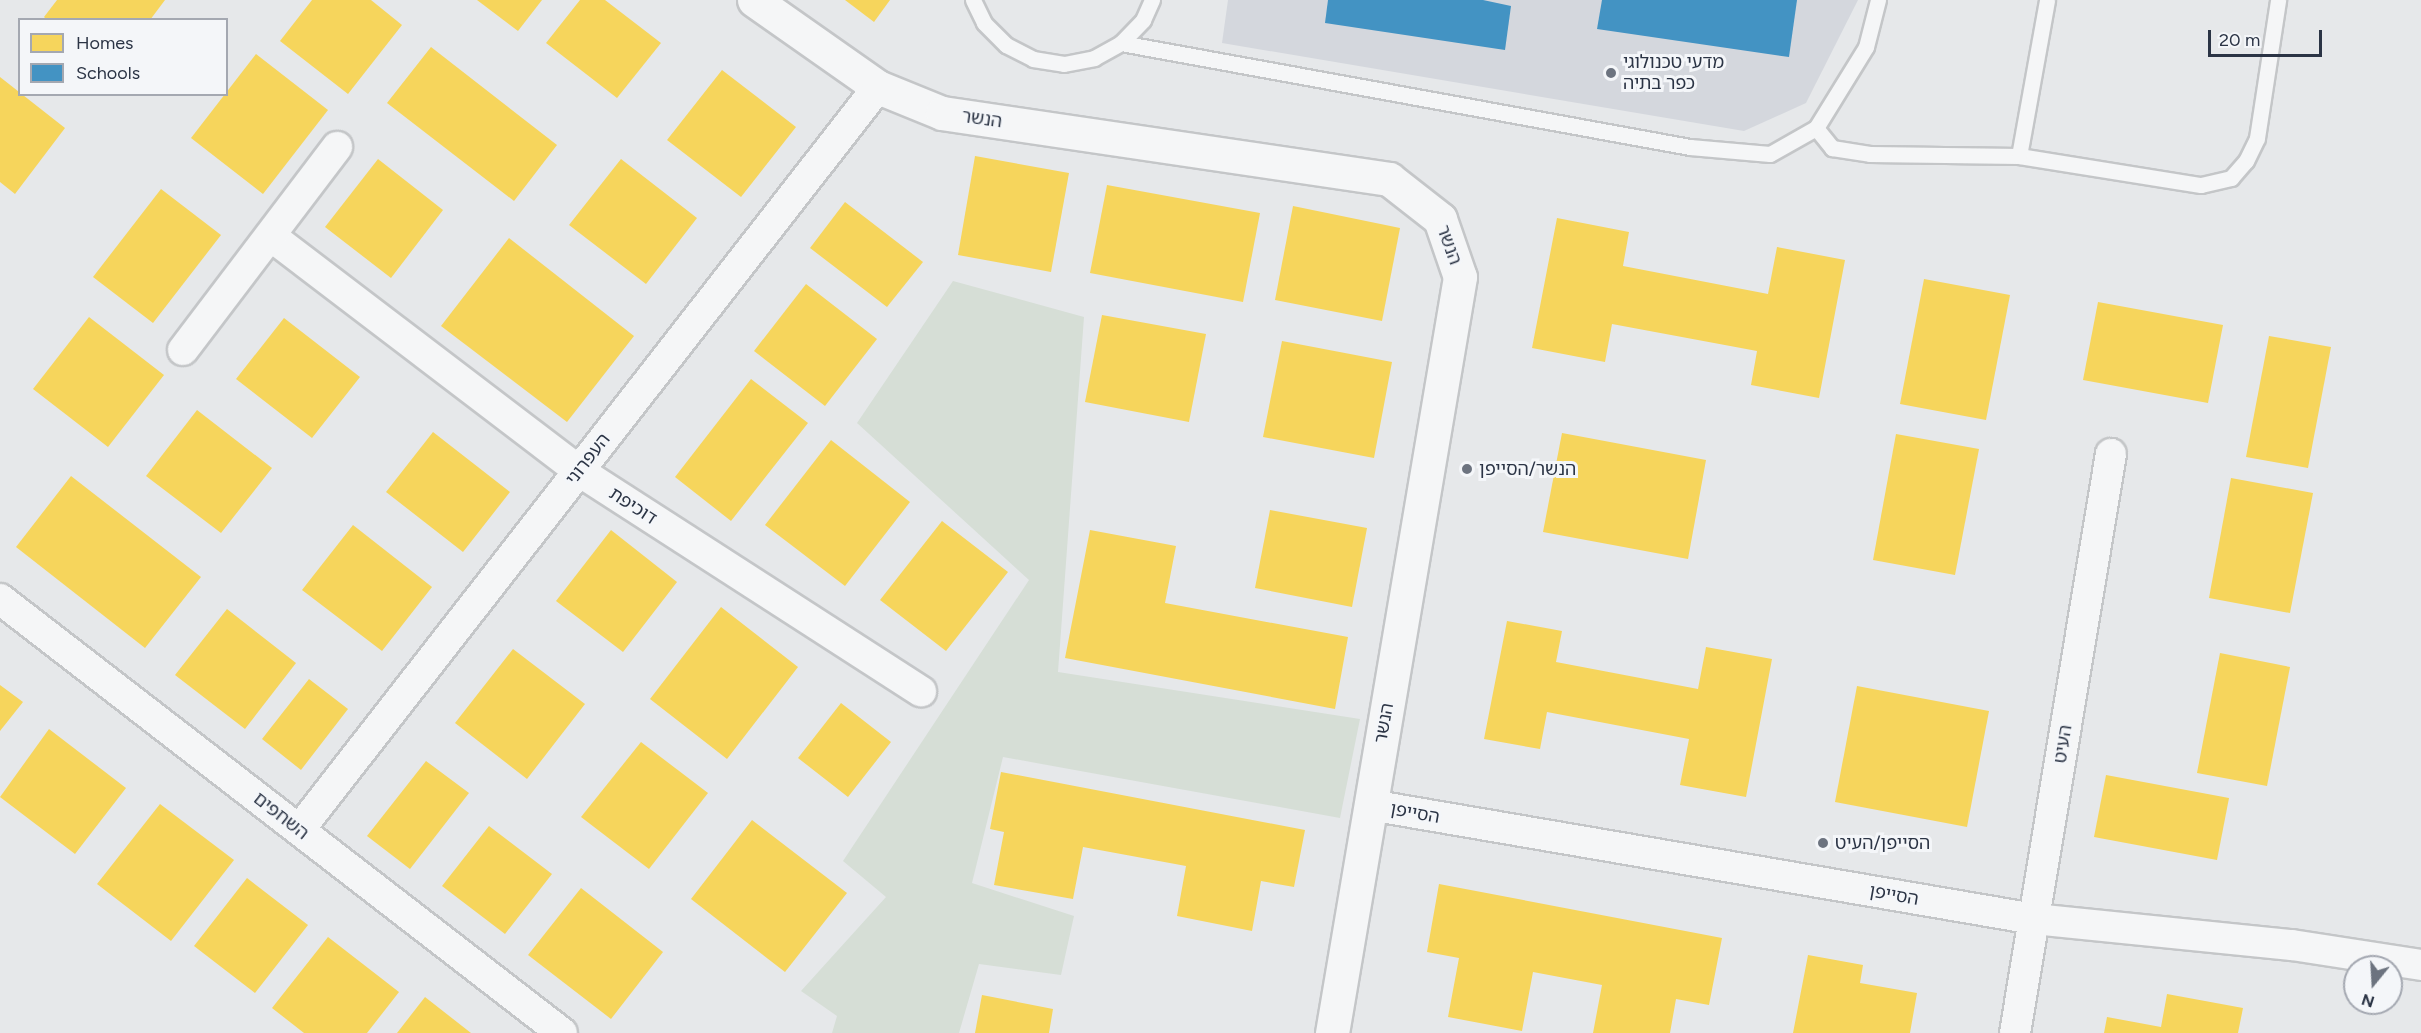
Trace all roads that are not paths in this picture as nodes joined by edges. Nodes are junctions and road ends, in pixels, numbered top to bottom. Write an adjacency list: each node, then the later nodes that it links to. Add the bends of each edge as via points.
1 (754, 0): 8 (street, הנשר)
2 (973, 0): 7 (lane, via 984,23 1006,45 1033,59 1074,62 1094,58)
3 (1152, 0): 7 (lane, via 1143,20)
4 (1878, 0): 9 (lane, via 1866,47)
5 (2047, 0): 11 (lane)
6 (2278, 0): 11 (lane, via 2257,138 2246,161 2231,178 2201,185)
7 (1121, 44): 9 (lane, via 1690,147 1770,154)
8 (878, 87): 15 (street, העפרוני); 18 (street, הנשר, via 942,113 1389,179 1440,219 1460,277)
9 (1816, 128): 11 (lane, via 1832,148 1870,154)
10 (337, 147): 12 (street)
11 (2019, 156)
12 (272, 237): 13 (street); 15 (street, דוכיפת)
13 (183, 350)
14 (2111, 454): 20 (street, העיט)
15 (579, 471): 17 (street, דוכיפת); 19 (street, העפרוני)
16 (0, 599): 19 (street, השחפים)
17 (921, 691)
18 (1370, 805): 20 (street, הסייפן); 23 (street, הנשר)
19 (299, 830): 22 (street, השחפים)
20 (2034, 919): 21 (street, הסייפן, via 2292,945); 24 (street, העיט)
21 (2421, 965)
22 (562, 1033)
23 (1332, 1033)
24 (2015, 1033)

